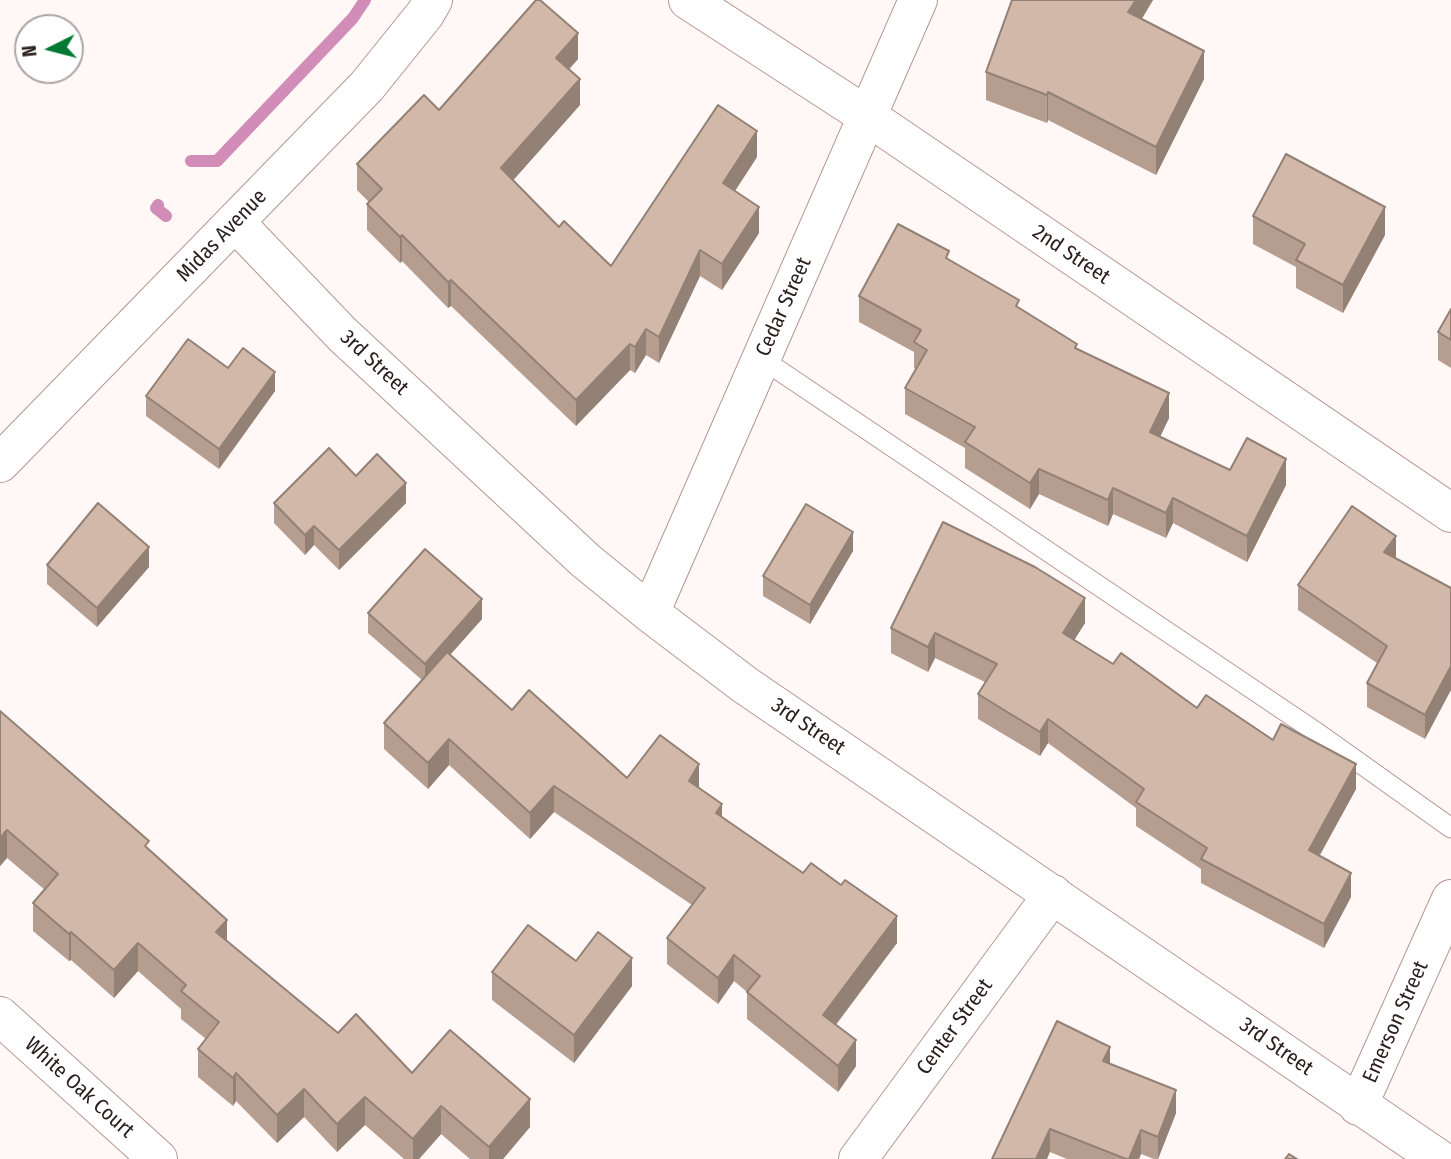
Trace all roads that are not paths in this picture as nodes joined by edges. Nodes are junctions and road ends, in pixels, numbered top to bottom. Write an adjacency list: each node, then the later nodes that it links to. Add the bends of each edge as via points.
1 (433, 0): 5 (street, Midas Avenue, via 367,86)
2 (688, 0): 4 (street, 2nd Street)
3 (918, 0): 4 (street, Cedar Street)
4 (866, 116): 6 (street, Cedar Street); 8 (street, 2nd Street)
5 (235, 222): 7 (street, Midas Avenue); 9 (street, 3rd Street, via 342,334 586,561)
6 (761, 359): 9 (street, Cedar Street); 10 (lane, via 1320,734)
7 (0, 463)
8 (1451, 513)
9 (650, 613): 11 (street, 3rd Street, via 746,685)
10 (1451, 828)
11 (1053, 894): 14 (street, 3rd Street); 16 (street, Center Street)
12 (1451, 900): 14 (street, Emerson Street)
13 (0, 1016): 15 (street, White Oak Court)
14 (1359, 1106): 17 (street, 3rd Street)
15 (158, 1159)
16 (858, 1159)
17 (1439, 1159)

